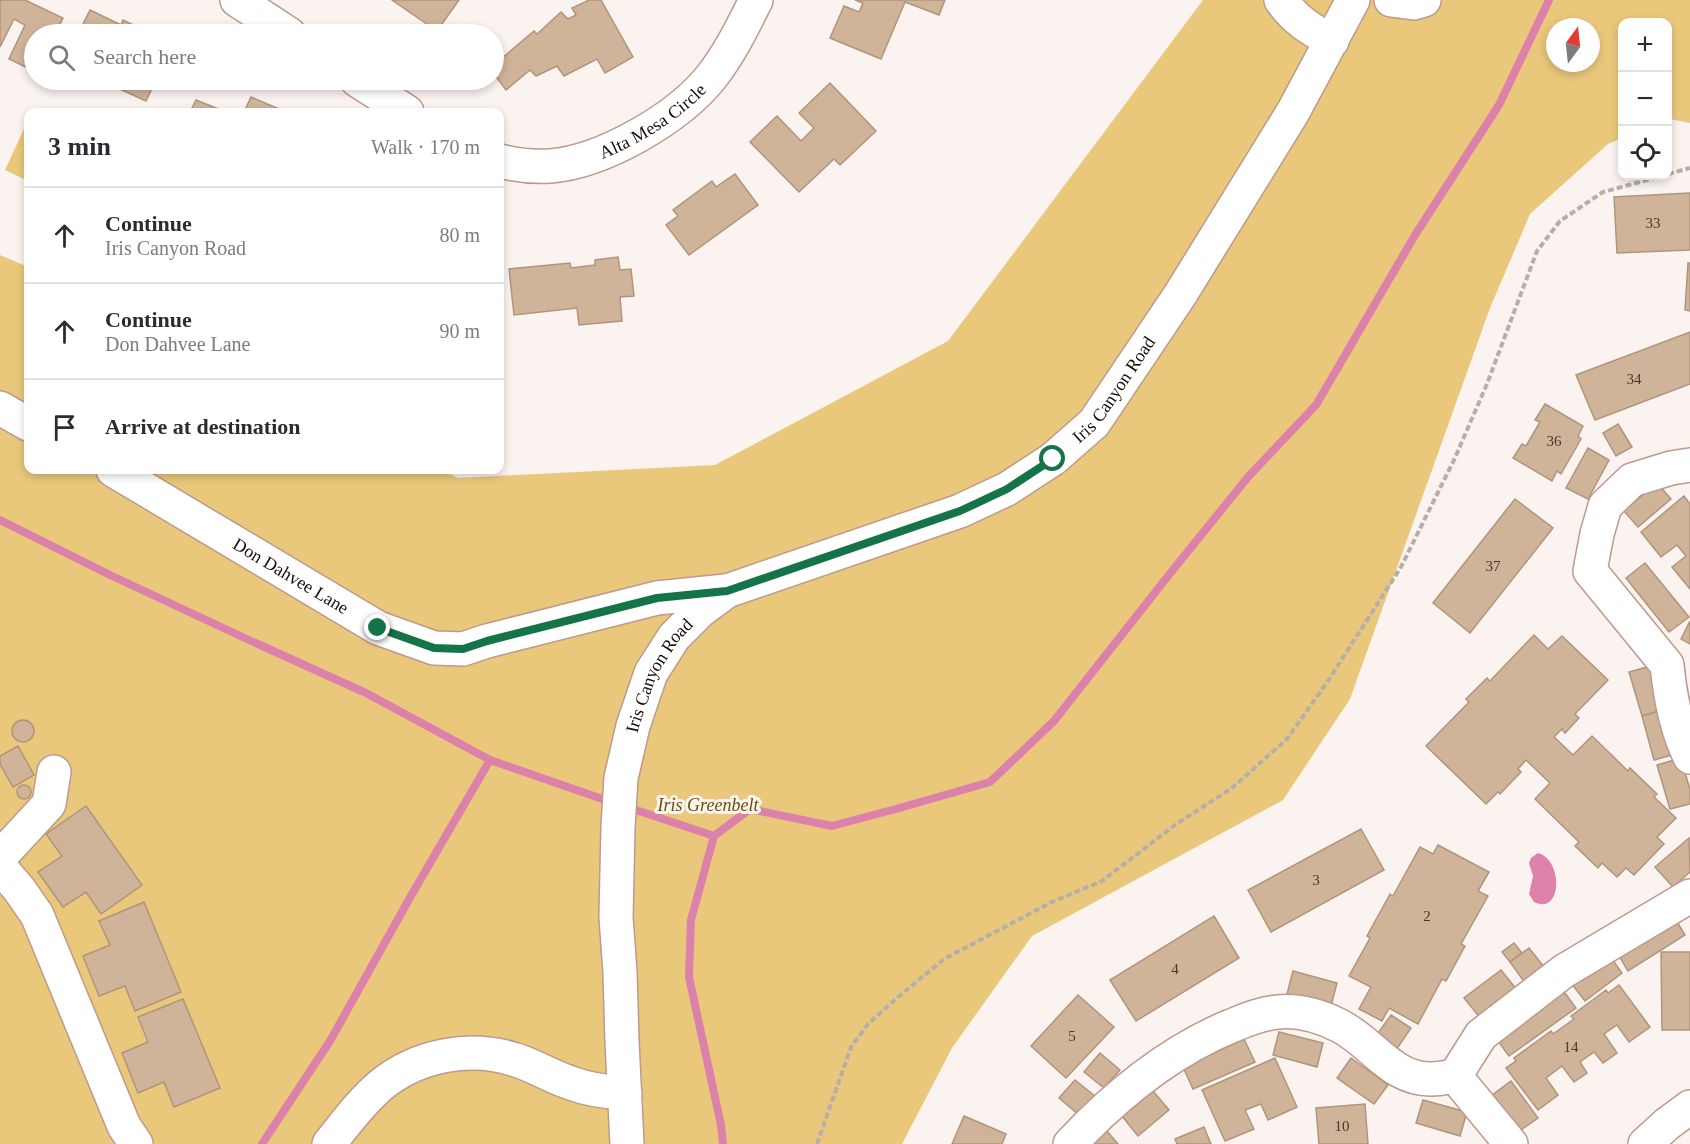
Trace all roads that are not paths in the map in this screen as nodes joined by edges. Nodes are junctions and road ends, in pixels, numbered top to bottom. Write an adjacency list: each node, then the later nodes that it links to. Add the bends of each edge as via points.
1 (237, 0): 7 (street)
2 (756, 0): 11 (street, Alta Mesa Circle, via 711,78 660,122 590,158 550,166)
3 (1281, 0): 8 (street, via 1307,27)
4 (1353, 0): 8 (street, Iris Canyon Road)
5 (1391, 0): 6 (street)
6 (1424, 0)
7 (274, 24)
8 (1332, 41): 16 (street, Iris Canyon Road, via 1180,295 1094,423 1053,459 1007,489 960,511)
9 (373, 90): 10 (street)
10 (401, 108)
11 (504, 162)
12 (0, 408): 13 (street)
13 (24, 422)
14 (1690, 465): 17 (street, via 1632,480 1605,506 1590,571)
15 (119, 474): 16 (street, Don Dahvee Lane, via 378,628 434,648 463,649 657,598)
16 (727, 591): 24 (street, Iris Canyon Road, via 674,637 651,673 621,778 616,917)
17 (1678, 668): 18 (street, via 1668,681)
18 (1688, 746)
19 (54, 772): 20 (street, via 49,804)
20 (0, 857)
21 (0, 867): 26 (street, via 37,915 124,1126)
22 (1690, 896): 23 (street, via 1564,970 1481,1035)
23 (1455, 1076): 29 (street, via 1432,1079 1405,1074 1340,1026 1295,1012 1265,1014 1217,1032 1146,1074); 30 (street)
24 (625, 1093): 27 (street, via 602,1092 569,1083 514,1059 469,1053 451,1055 417,1063 391,1077 370,1095); 28 (street, Iris Canyon Road)
25 (1690, 1107): 31 (street)
26 (136, 1144)
27 (329, 1144)
28 (627, 1144)
29 (1070, 1144)
30 (1511, 1144)
31 (1645, 1144)

